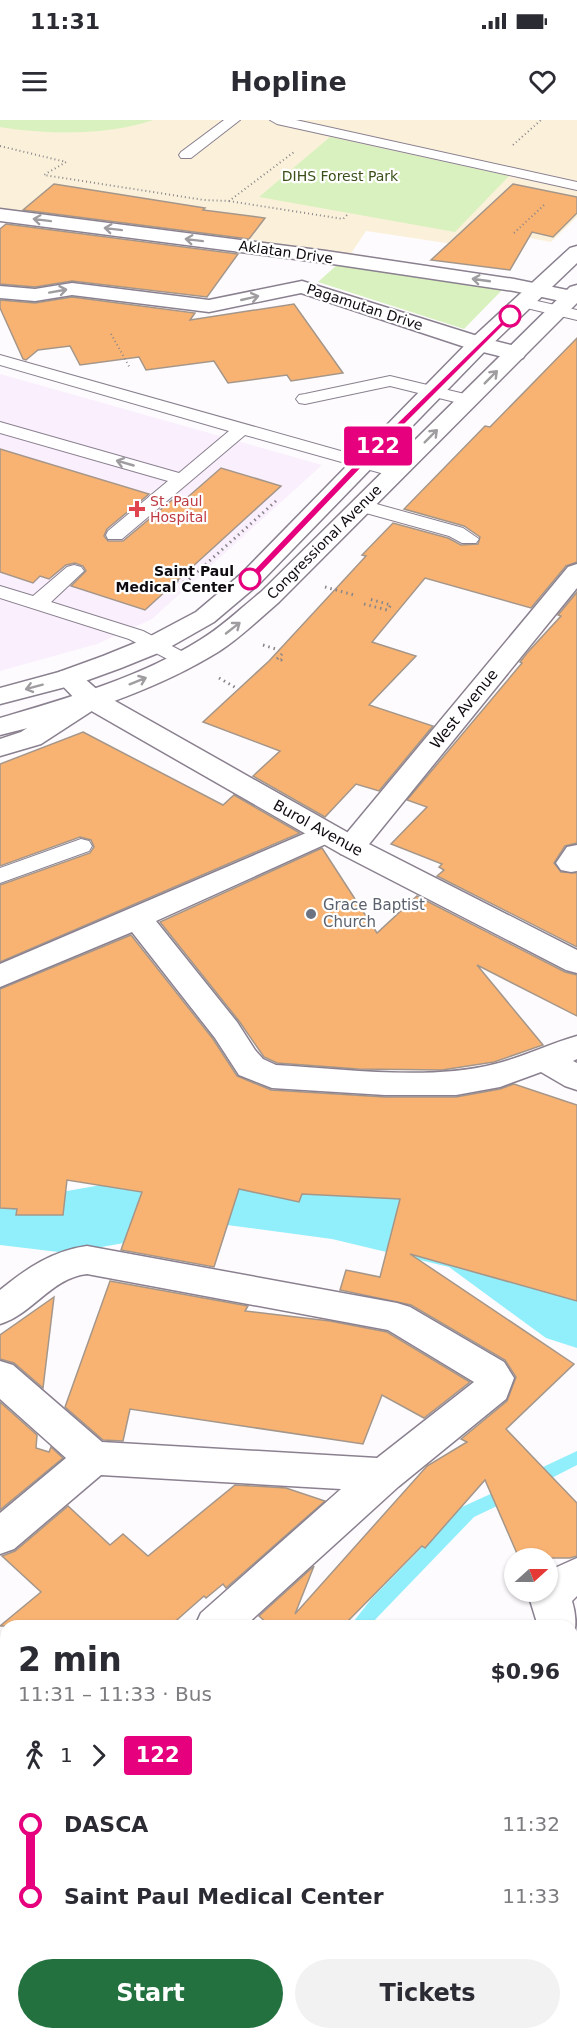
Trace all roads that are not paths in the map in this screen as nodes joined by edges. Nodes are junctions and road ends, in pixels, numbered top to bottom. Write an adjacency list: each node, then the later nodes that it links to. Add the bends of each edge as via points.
1 (233, 120): 3 (lane)
2 (277, 120): 4 (lane)
3 (186, 155)
4 (577, 186)
5 (0, 214): 7 (street, Aklatan Drive, one-way to 5)
6 (577, 252): 10 (street, Congressional Avenue)
7 (326, 257): 8 (street); 10 (street, Aklatan Drive, one-way to 7)
8 (302, 287): 9 (street, Pagamutan Drive, one-way to 8, via 35,295 72,289 209,306); 12 (street, Pagamutan Drive)
9 (0, 292)
10 (531, 296): 11 (street, Aklatan Drive); 12 (street, Congressional Avenue)
11 (570, 303): 13 (street, Congressional Avenue)
12 (479, 344): 13 (street, Pagamutan Drive); 15 (street, Congressional Avenue)
13 (515, 353): 17 (street, Congressional Avenue, one-way to 13)
14 (0, 360): 19 (lane)
15 (432, 391): 16 (lane, via 390,381); 17 (lane); 20 (street, Congressional Avenue)
16 (305, 399)
17 (467, 400): 21 (street, Congressional Avenue, one-way to 17)
18 (0, 427): 22 (lane, one-way to 18)
19 (242, 429): 20 (lane); 22 (lane)
20 (361, 463): 21 (lane); 30 (street, Congressional Avenue, via 232,595 205,617)
21 (395, 472): 23 (street, Congressional Avenue)
22 (181, 479): 24 (lane)
23 (362, 506): 25 (lane); 31 (street, Congressional Avenue, one-way to 23, via 225,634 270,597)
24 (115, 535)
25 (469, 539)
26 (74, 571): 29 (lane)
27 (577, 572): 37 (street, West Avenue)
28 (0, 592): 29 (lane)
29 (37, 603): 30 (lane, via 136,635)
30 (154, 645): 31 (lane); 32 (street, Congressional Avenue)
31 (184, 660): 34 (street, Congressional Avenue, one-way to 31)
32 (68, 678): 33 (street, Congressional Avenue, one-way to 33); 34 (street, Burol Avenue)
33 (0, 696)
34 (91, 699): 35 (street, Congressional Avenue); 36 (street, Congressional Avenue, via 31,738); 37 (street, Burol Avenue)
35 (0, 727)
36 (0, 748)
37 (339, 840): 40 (street); 41 (street, Burol Avenue)
38 (81, 846): 39 (lane)
39 (0, 876)
40 (137, 918): 42 (street); 44 (street, via 226,1030 243,1058 251,1067 272,1077 456,1083 500,1075)
41 (577, 963)
42 (0, 976)
43 (577, 1047): 44 (street)
44 (544, 1059): 45 (street)
45 (577, 1078)
46 (0, 1310): 49 (street, via 59,1266 87,1260 397,1317 490,1373 495,1383)
47 (0, 1376): 48 (street)
48 (93, 1458): 49 (street); 50 (street)
49 (384, 1475): 52 (street)
50 (0, 1538)
51 (577, 1576): 53 (street, via 559,1585 551,1600)
52 (223, 1620)
53 (557, 1620)

